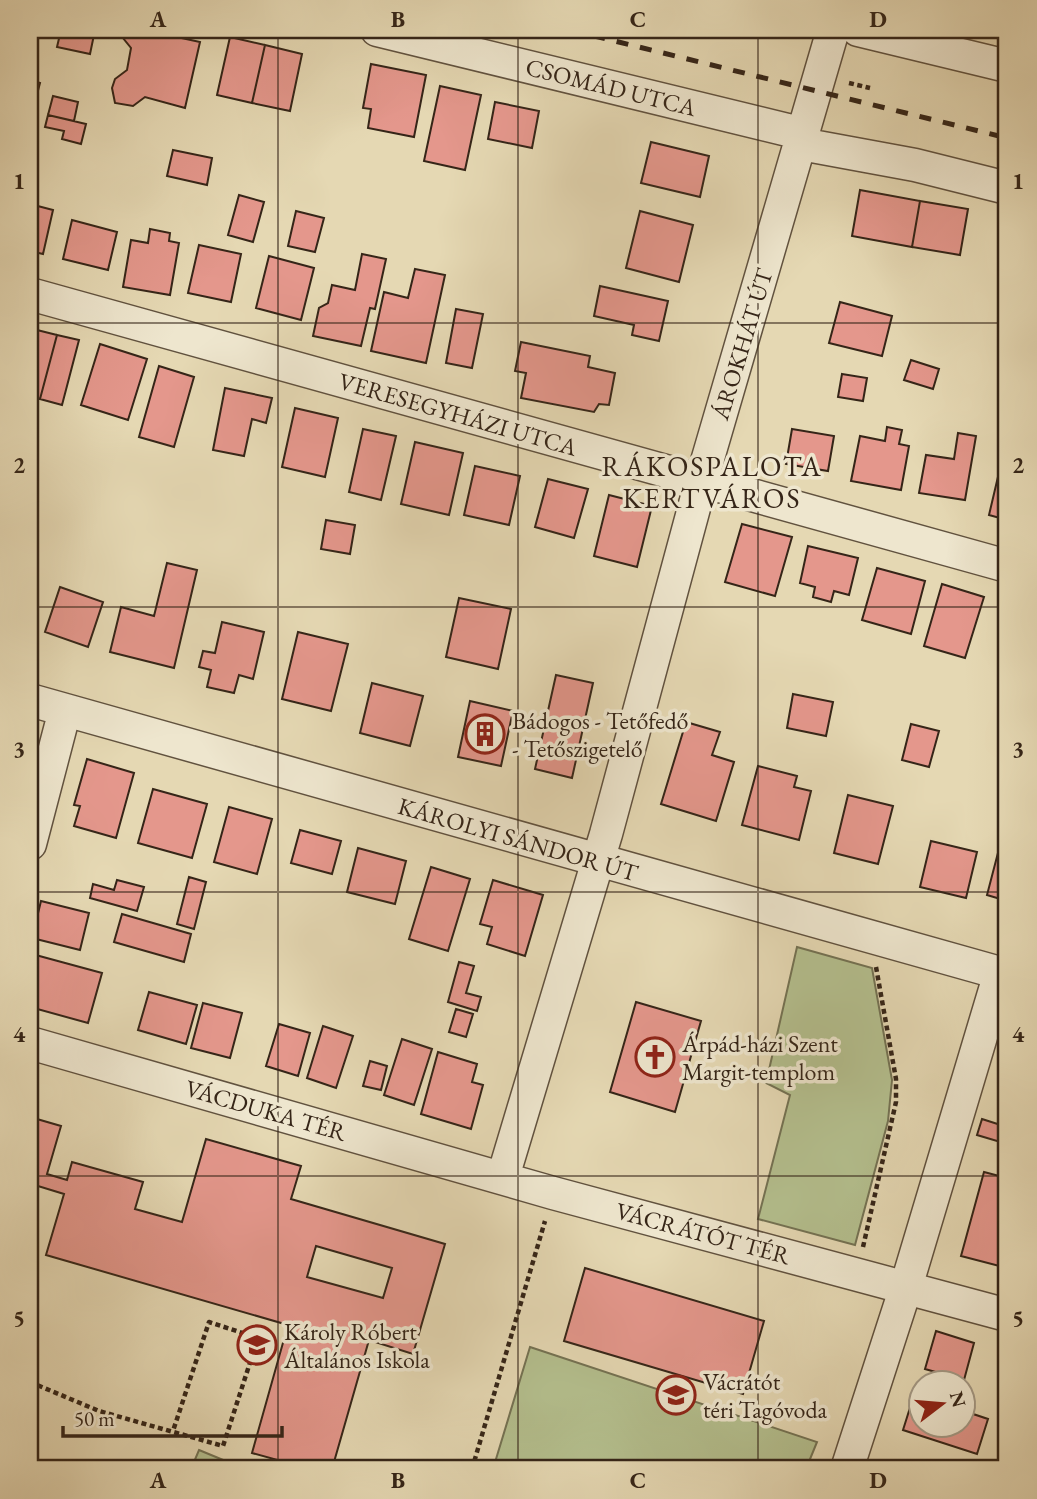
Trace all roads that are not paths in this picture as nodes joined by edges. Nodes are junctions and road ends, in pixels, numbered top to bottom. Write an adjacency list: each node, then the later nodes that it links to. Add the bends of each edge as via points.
1 (377, 30): 5 (street, CSOMÁD UTCA)
2 (833, 30): 5 (street, ÁROKHÁT ÚT)
3 (858, 30): 4 (street)
4 (1007, 66)
5 (803, 139): 6 (street, CSOMÁD UTCA); 8 (street, ÁROKHÁT ÚT)
6 (1007, 188)
7 (30, 294): 8 (street, VERESEGYHÁZI UTCA)
8 (701, 482): 9 (street, VERESEGYHÁZI UTCA); 13 (street, ÁROKHÁT ÚT)
9 (1007, 566)
10 (30, 700): 11 (street, KÁROLYI SÁNDOR ÚT)
11 (65, 710): 12 (street); 13 (street, KÁROLYI SÁNDOR ÚT)
12 (30, 844)
13 (598, 861): 14 (street, KÁROLYI SÁNDOR ÚT); 16 (street)
14 (1004, 974): 17 (street)
15 (30, 1043): 16 (street, VÁCDUKA TÉR)
16 (503, 1177): 17 (street, VÁCRÁTÓT TÉR)
17 (906, 1287): 18 (street, VÁCRÁTÓT TÉR); 19 (street)
18 (1007, 1315)
19 (852, 1468)

